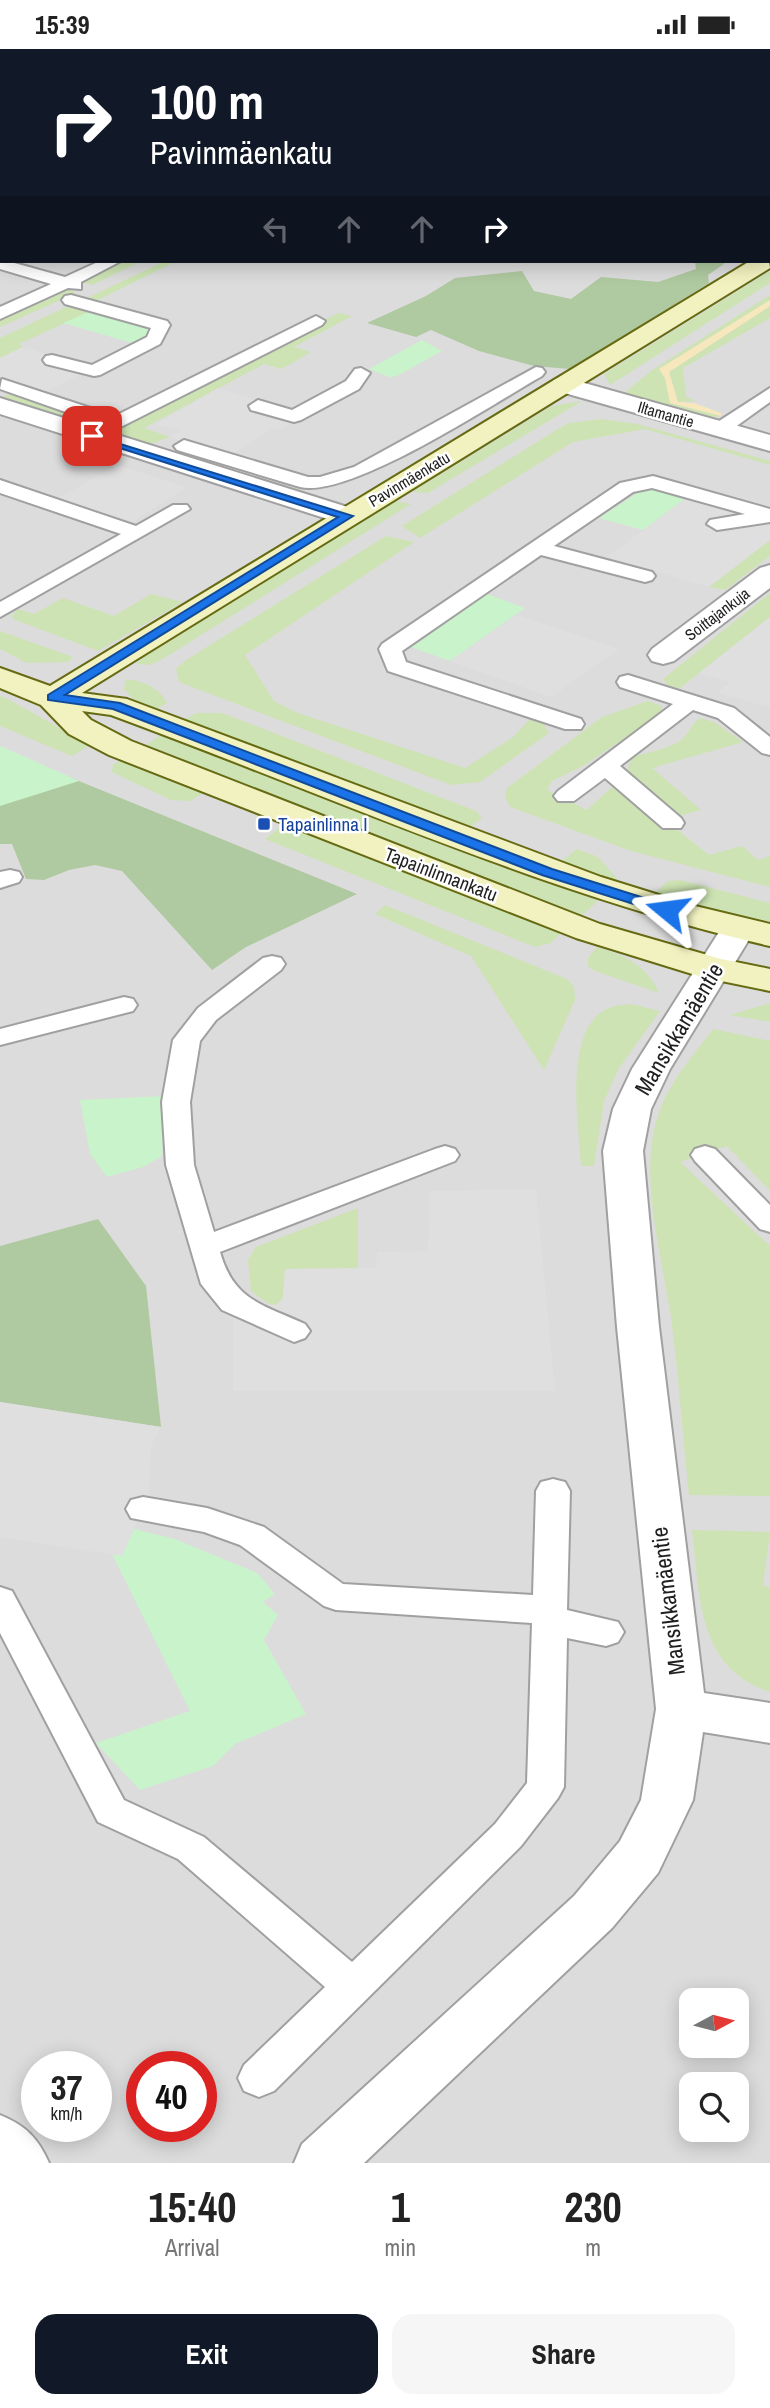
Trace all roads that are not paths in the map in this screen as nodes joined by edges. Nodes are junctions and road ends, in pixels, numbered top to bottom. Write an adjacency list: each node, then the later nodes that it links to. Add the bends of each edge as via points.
1 (110, 263): 5 (lane)
2 (761, 263): 11 (street, Pavinmäenkatu)
3 (0, 264): 5 (lane)
4 (92, 290): 5 (lane)
5 (69, 291): 6 (lane); 8 (lane, via 161,325 154,340 94,371)
6 (0, 314)
7 (316, 321): 15 (lane)
8 (52, 360)
9 (536, 372): 19 (lane, via 361,471 321,483 307,483)
10 (361, 373): 14 (lane, via 353,385 294,416)
11 (563, 385): 16 (street, Iltamantie); 23 (street, Pavinmäenkatu)
12 (770, 394): 16 (lane)
13 (1, 395): 15 (lane); 17 (street)
14 (258, 406)
15 (116, 423): 17 (lane)
16 (720, 429): 18 (street, Iltamantie)
17 (92, 436): 23 (street)
18 (770, 443)
19 (184, 446)
20 (0, 486): 25 (lane)
21 (180, 509): 25 (lane)
22 (769, 514): 24 (lane, via 761,520); 26 (lane, via 653,482 627,487)
23 (348, 516): 35 (street, Pavinmäenkatu)
24 (717, 524)
25 (137, 533): 29 (lane)
26 (538, 548): 28 (lane); 34 (lane, via 390,649 397,666)
27 (770, 574): 30 (street, Soittajankuja)
28 (645, 576)
29 (6, 602)
30 (663, 655)
31 (0, 677): 35 (street, Tapainlinnankatu)
32 (503, 680): 34 (lane)
33 (628, 682): 36 (lane)
34 (483, 694): 38 (lane)
35 (52, 698): 44 (street, Tapainlinnankatu, via 116,706 547,872 624,898); 46 (street, Tapainlinnankatu, via 80,727 120,748 588,931)
36 (691, 701): 37 (lane); 41 (lane)
37 (736, 713): 39 (lane); 40 (lane)
38 (573, 724)
39 (770, 729)
40 (770, 748)
41 (605, 767): 42 (lane); 43 (lane)
42 (566, 796)
43 (672, 823)
44 (754, 931): 46 (street, Mansikkamäentie)
45 (272, 964): 53 (lane, via 207,1014 187,1040 176,1103 180,1164)
46 (715, 969): 47 (street, Tapainlinnankatu); 60 (street, Mansikkamäentie, via 651,1069 632,1109 623,1151)
47 (770, 980)
48 (124, 1005): 49 (lane)
49 (0, 1037)
50 (445, 1155): 53 (lane)
51 (705, 1155): 52 (lane)
52 (770, 1222)
53 (203, 1247): 54 (lane, via 212,1277 233,1303)
54 (294, 1331)
55 (553, 1491): 58 (lane)
56 (143, 1509): 58 (lane, via 207,1520 252,1536 336,1597 537,1609)
57 (0, 1600): 62 (lane, via 111,1811 191,1848)
58 (549, 1616): 59 (lane, via 562,1624); 62 (lane, via 545,1787 508,1835)
59 (606, 1632)
60 (681, 1709): 61 (street); 66 (street, Mansikkamäentie, via 667,1800 639,1857 593,1912)
61 (770, 1723)
62 (353, 1987): 63 (lane)
63 (259, 2078)
64 (0, 2142): 65 (street)
65 (20, 2163)
66 (323, 2163)

